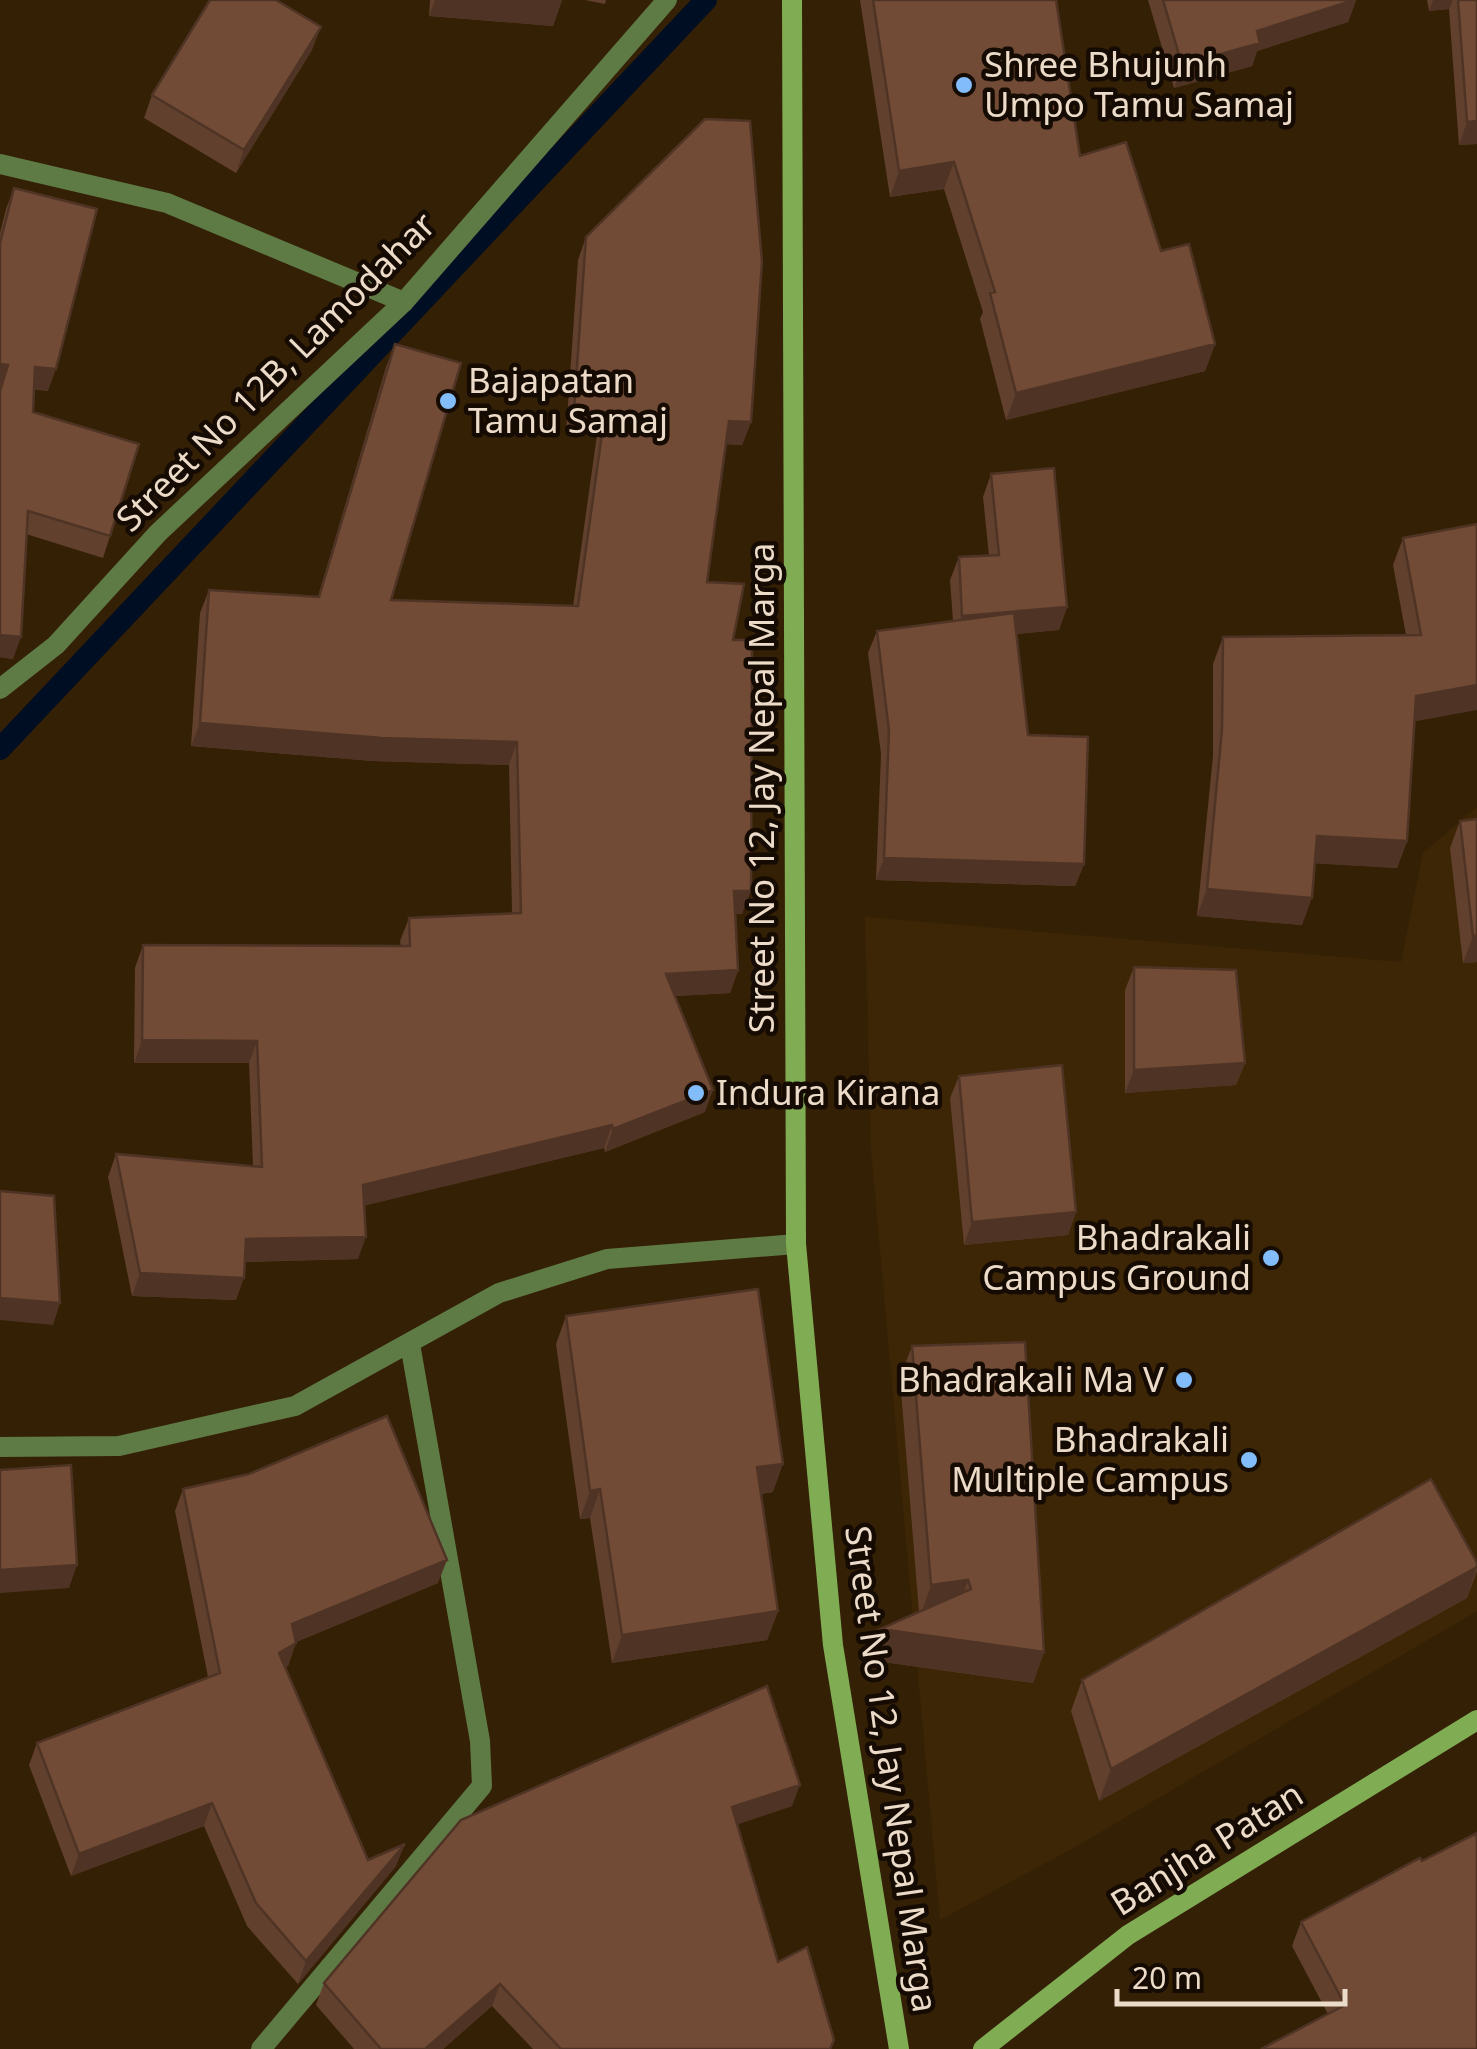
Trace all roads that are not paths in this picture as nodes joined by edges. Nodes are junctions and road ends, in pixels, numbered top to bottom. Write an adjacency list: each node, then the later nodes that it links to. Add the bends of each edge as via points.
1 (666, 0): 4 (street, Street No 12B, Lamodahar)
2 (792, 0): 6 (street, Street No 12, Jay Nepal Marga)
3 (0, 164): 4 (street, via 167,202)
4 (404, 302): 5 (street, Street No 12B, Lamodahar, via 158,533 56,644)
5 (0, 689)
6 (796, 1244): 7 (street, via 607,1260 498,1293); 11 (street, Street No 12, Jay Nepal Marga, via 832,1645)
7 (410, 1344): 8 (street, via 295,1406 119,1446); 10 (street, via 480,1741 482,1786)
8 (0, 1447)
9 (1477, 1720): 12 (street, Banjha Patan, via 1128,1935)
10 (261, 2049)
11 (899, 2049)
12 (983, 2049)

